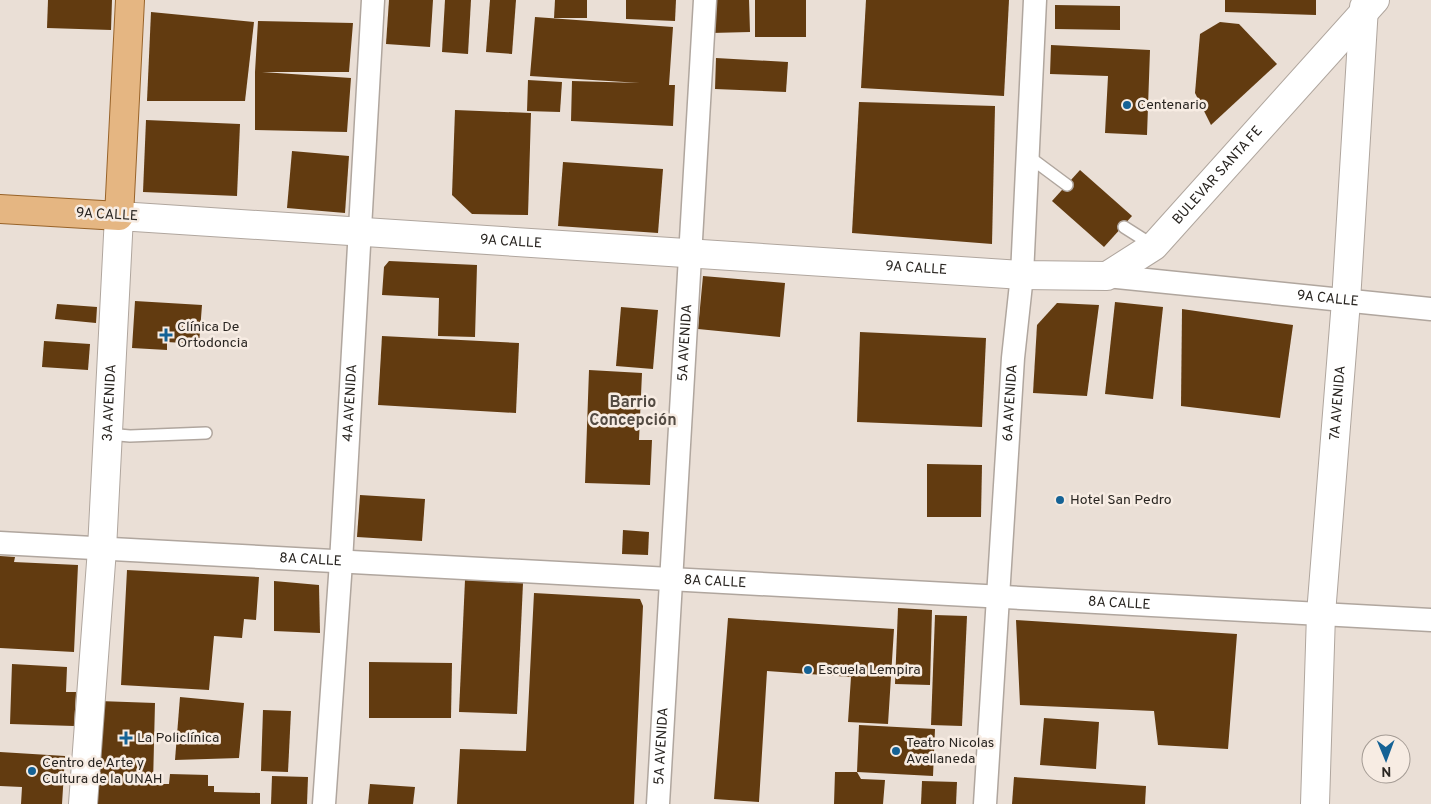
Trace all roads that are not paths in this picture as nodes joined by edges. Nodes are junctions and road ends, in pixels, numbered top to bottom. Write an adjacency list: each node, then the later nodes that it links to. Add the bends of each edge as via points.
1 (130, 0): 9 (main road, 3A AVENIDA)
2 (373, 0): 11 (street, 4A AVENIDA)
3 (705, 0): 13 (street, 5A AVENIDA)
4 (1035, 0): 6 (street, 6A AVENIDA)
5 (1368, 4): 12 (street, BULEVAR SANTA FE); 16 (street, 7A AVENIDA)
6 (1028, 156): 7 (lane); 14 (street, 6A AVENIDA)
7 (1067, 185)
8 (0, 209): 9 (main road, 9A CALLE)
9 (119, 216): 11 (street, 9A CALLE); 19 (street, 3A AVENIDA)
10 (1124, 226): 12 (lane)
11 (359, 231): 13 (street, 9A CALLE); 22 (street, 4A AVENIDA)
12 (1154, 246): 15 (street, BULEVAR SANTA FE)
13 (690, 253): 14 (street, 9A CALLE); 23 (street, 5A AVENIDA)
14 (1022, 275): 15 (street); 24 (street, 6A AVENIDA, via 1013,358)
15 (1107, 276): 16 (street, 9A CALLE)
16 (1346, 301): 17 (street, 9A CALLE); 25 (street, 7A AVENIDA)
17 (1431, 309)
18 (206, 433): 19 (lane)
19 (108, 434): 21 (street, 3A AVENIDA)
20 (0, 542): 21 (street, 8A CALLE)
21 (102, 549): 22 (street, 8A CALLE); 27 (street, 3A AVENIDA)
22 (341, 562): 23 (street, 8A CALLE); 28 (street, 4A AVENIDA)
23 (671, 577): 24 (street, 8A CALLE); 29 (street, 5A AVENIDA)
24 (998, 598): 25 (street, 8A CALLE); 30 (street, 6A AVENIDA)
25 (1321, 614): 26 (street, 8A CALLE); 31 (street, 7A AVENIDA)
26 (1431, 620)
27 (83, 804)
28 (324, 804)
29 (658, 804)
30 (985, 804)
31 (1315, 804)

